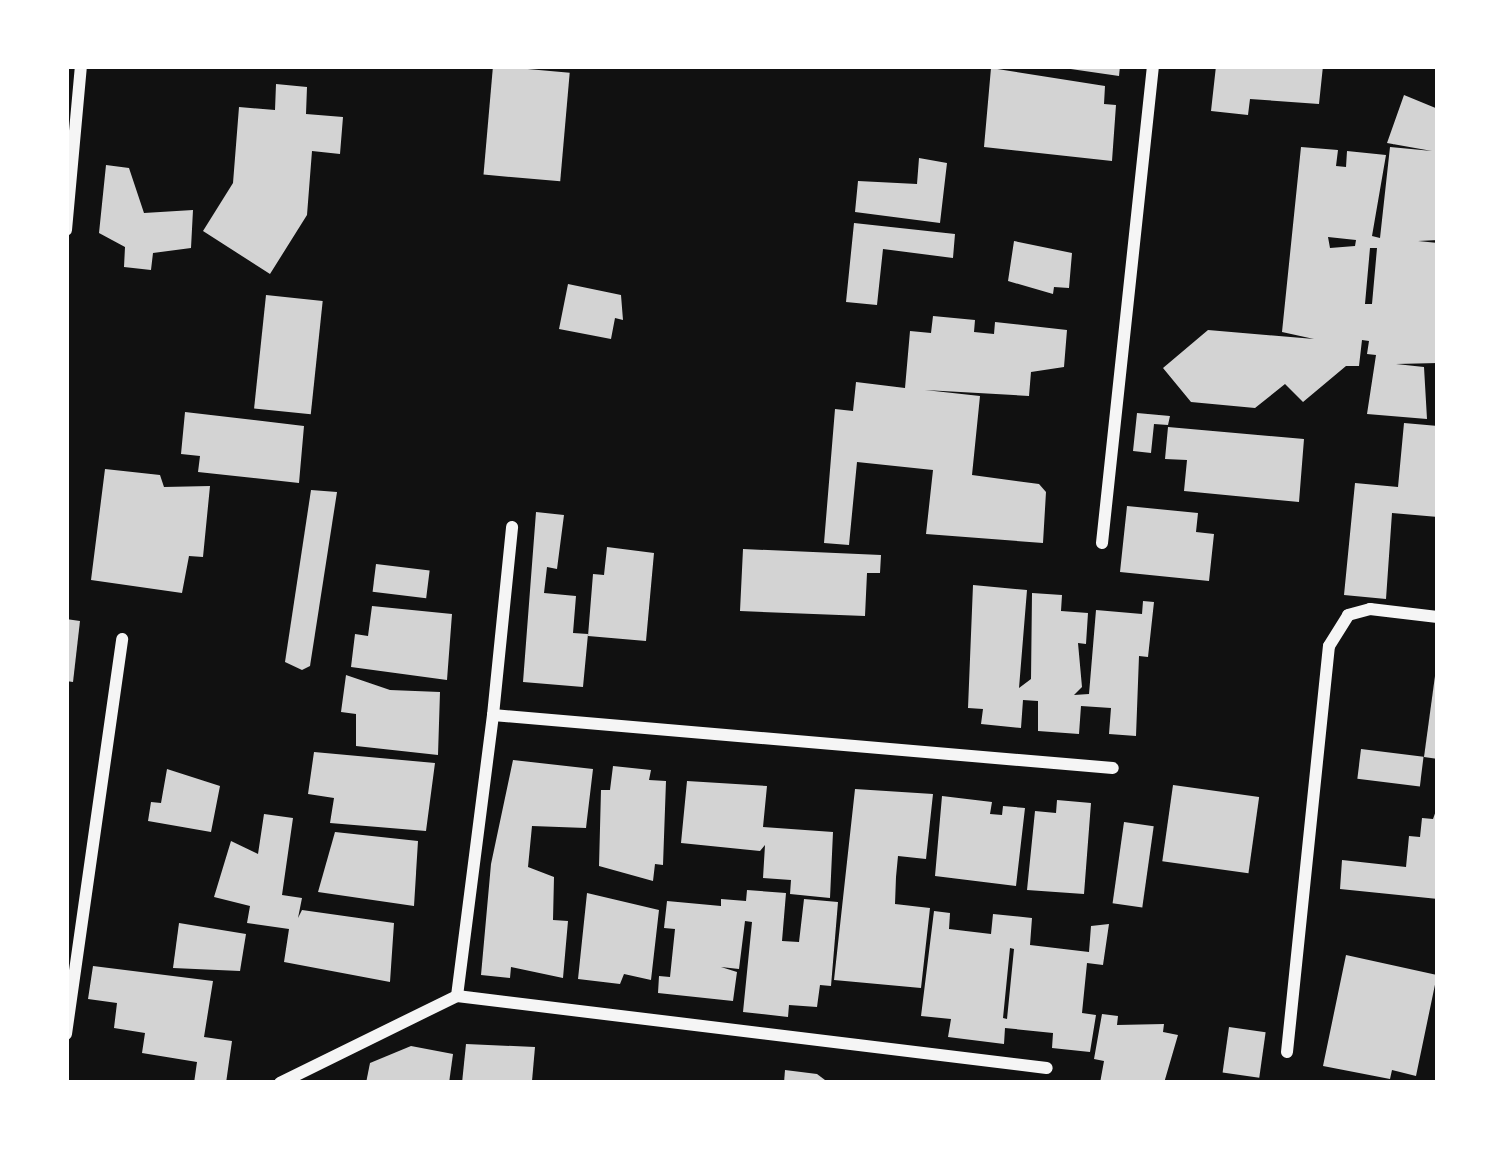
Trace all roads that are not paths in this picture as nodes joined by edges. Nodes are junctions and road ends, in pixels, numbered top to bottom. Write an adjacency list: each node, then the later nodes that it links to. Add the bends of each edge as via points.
1 (81, 66): 3 (street)
2 (1153, 66): 5 (street)
3 (66, 230)
4 (512, 526): 8 (street)
5 (1102, 543)
6 (1438, 616): 12 (street, via 1370,609 1348,615 1329,646)
7 (122, 639): 11 (street)
8 (493, 715): 9 (street); 10 (street)
9 (1113, 768)
10 (457, 996): 13 (street); 14 (street)
11 (66, 1034)
12 (1287, 1052)
13 (1047, 1068)
14 (280, 1083)

